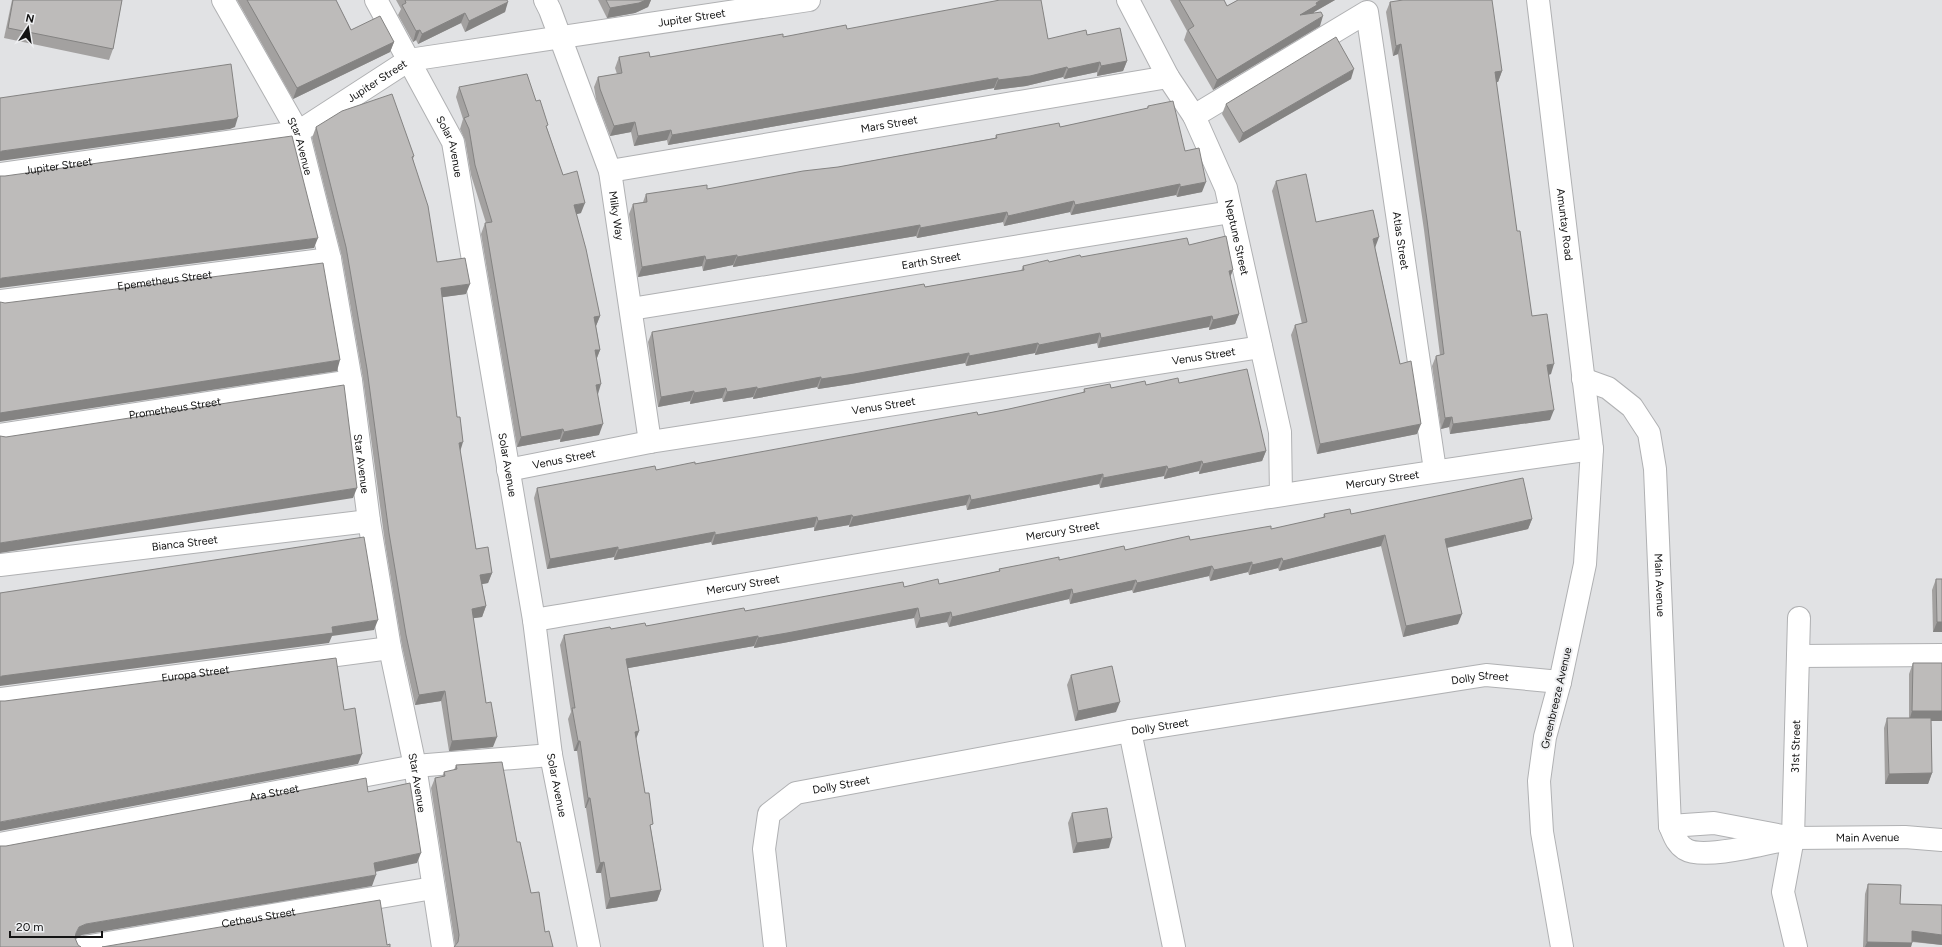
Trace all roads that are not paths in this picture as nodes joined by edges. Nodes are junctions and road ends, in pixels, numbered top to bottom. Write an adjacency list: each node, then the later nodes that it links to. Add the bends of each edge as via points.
1 (223, 0): 12 (street, Star Avenue)
2 (376, 0): 9 (street, Solar Avenue)
3 (545, 0): 8 (street, Milky Way)
4 (809, 0): 7 (street, Jupiter Street)
5 (1128, 0): 10 (street, Neptune Street)
6 (1538, 0): 20 (street, Amuntay Road)
7 (690, 8): 8 (street, Jupiter Street)
8 (560, 38): 9 (street, Jupiter Street); 13 (street, Milky Way)
9 (409, 60): 12 (street, Jupiter Street); 25 (street, Solar Avenue, via 453,142)
10 (1168, 78): 11 (street, Neptune Street); 13 (street, Mars Street)
11 (1194, 116): 15 (street, Neptune Street, via 1226,188); 26 (street, Atlas Street, via 1367,12)
12 (298, 132): 14 (street, Jupiter Street); 16 (street, Star Avenue)
13 (610, 171): 18 (street, Milky Way)
14 (0, 174)
15 (1231, 212): 18 (street, Earth Street); 19 (street, Neptune Street)
16 (330, 259): 17 (street, Epemetheus Street); 21 (street, Star Avenue)
17 (0, 301)
18 (630, 309): 23 (street, Milky Way)
19 (1261, 347): 23 (street, Venus Street); 27 (street, Neptune Street, via 1280,432)
20 (1583, 379): 24 (street, Amuntay Road); 40 (street, Main Avenue, via 1608,388 1626,402 1649,433 1655,469)
21 (351, 381): 22 (street, Prometheus Street); 28 (street, Star Avenue)
22 (0, 435)
23 (650, 442): 25 (street, Venus Street)
24 (1592, 449): 26 (street, Mercury Street); 35 (street, Greenbreeze Avenue, via 1585,564)
25 (508, 470): 31 (street, Solar Avenue)
26 (1435, 470): 27 (street, Mercury Street)
27 (1281, 495): 31 (street, Mercury Street)
28 (369, 521): 29 (street, Bianca Street); 32 (street, Star Avenue)
29 (0, 565)
30 (1799, 618): 34 (street, 31st Street)
31 (534, 620): 38 (street, Solar Avenue)
32 (390, 648): 36 (street, Europa Street); 39 (street, Star Avenue)
33 (1942, 655): 34 (street)
34 (1798, 656): 41 (street, 31st Street)
35 (1560, 682): 37 (street, Dolly Street, via 1486,674); 50 (street, Greenbreeze Avenue, via 1545,737 1539,782 1542,832)
36 (0, 699)
37 (1130, 731): 48 (street, Dolly Street, via 796,793 769,814 764,849); 49 (street)
38 (551, 755): 39 (street, Ara Street); 47 (street, Solar Avenue)
39 (415, 766): 43 (street, Ara Street); 44 (street, Star Avenue)
40 (1670, 826): 41 (street, Main Avenue, via 1714,823); 41 (street, Main Avenue, via 1676,841 1686,850 1715,854)
41 (1793, 838): 42 (street, Main Avenue); 51 (street, 31st Street, via 1783,892)
42 (1942, 840)
43 (0, 844)
44 (433, 888): 45 (street, Cetheus Street); 46 (street, Star Avenue)
45 (84, 947)
46 (443, 947)
47 (589, 947)
48 (775, 947)
49 (1174, 947)
50 (1562, 947)
51 (1796, 947)

